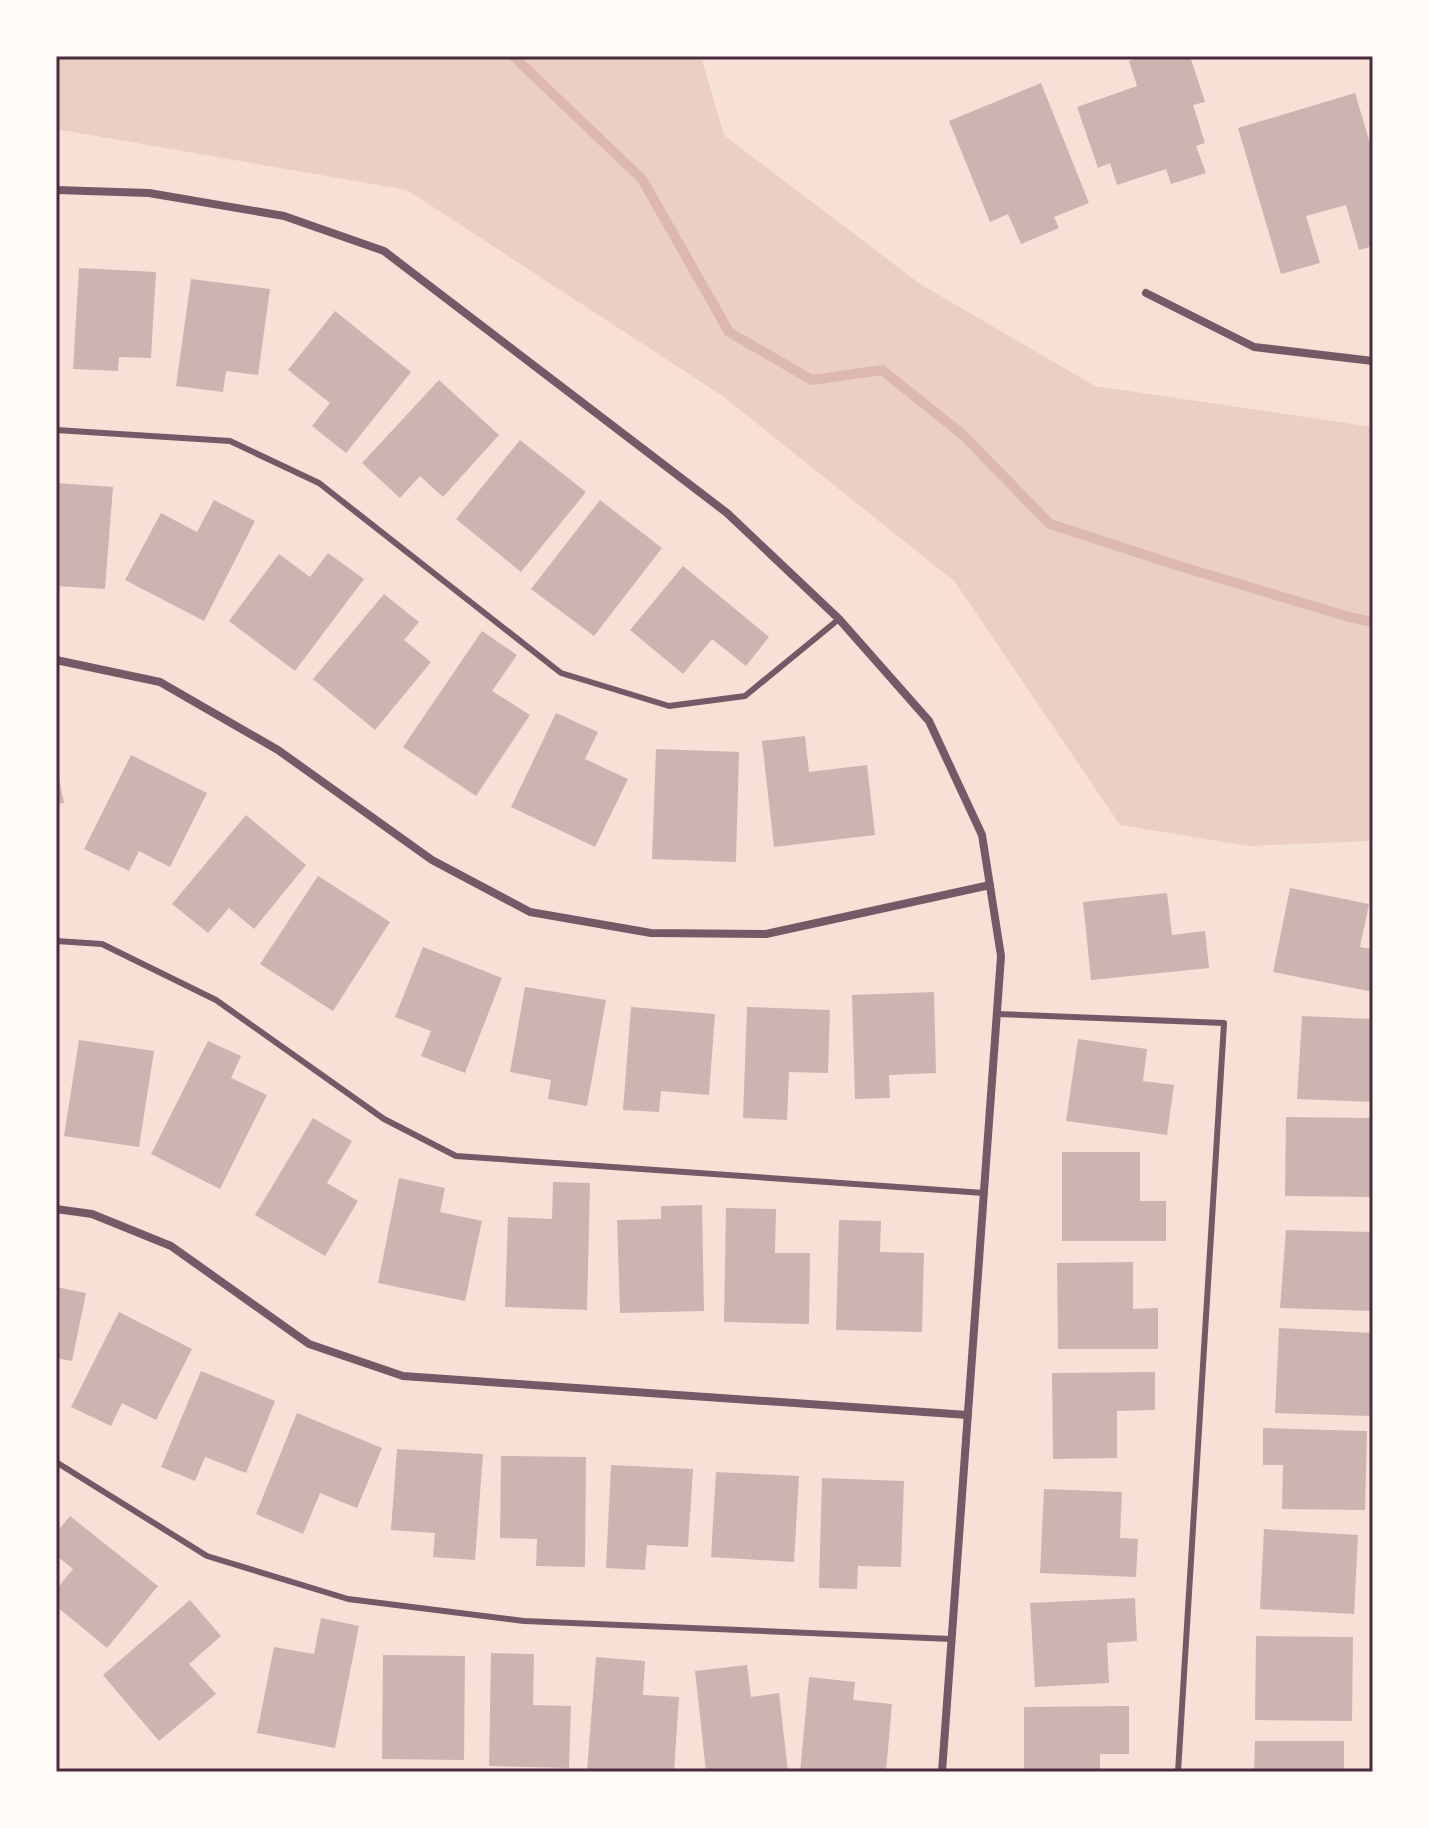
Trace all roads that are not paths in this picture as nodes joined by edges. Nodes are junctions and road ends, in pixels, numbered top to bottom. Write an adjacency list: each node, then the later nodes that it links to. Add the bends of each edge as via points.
1 (56, 190): 5 (street, via 149,193 284,216 384,251 727,513)
2 (1146, 293): 3 (street, via 1254,347)
3 (1373, 361)
4 (56, 430): 5 (lane, via 230,441 319,483 561,673 669,706 745,696)
5 (839, 619): 7 (street, via 929,721 982,835)
6 (56, 660): 7 (street, via 160,682 278,750 432,860 530,912 651,933 766,934)
7 (990, 885): 9 (street, via 1001,956)
8 (56, 941): 10 (lane, via 102,944 216,1000 384,1119 456,1156)
9 (997, 1014): 10 (street); 16 (lane, via 1224,1023)
10 (984, 1193): 12 (street)
11 (56, 1209): 12 (street, via 92,1214 171,1246 309,1344 403,1376)
12 (968, 1415): 14 (street)
13 (56, 1462): 14 (lane, via 207,1556 348,1599 524,1621)
14 (951, 1639): 15 (street)
15 (942, 1772)
16 (1178, 1772)

